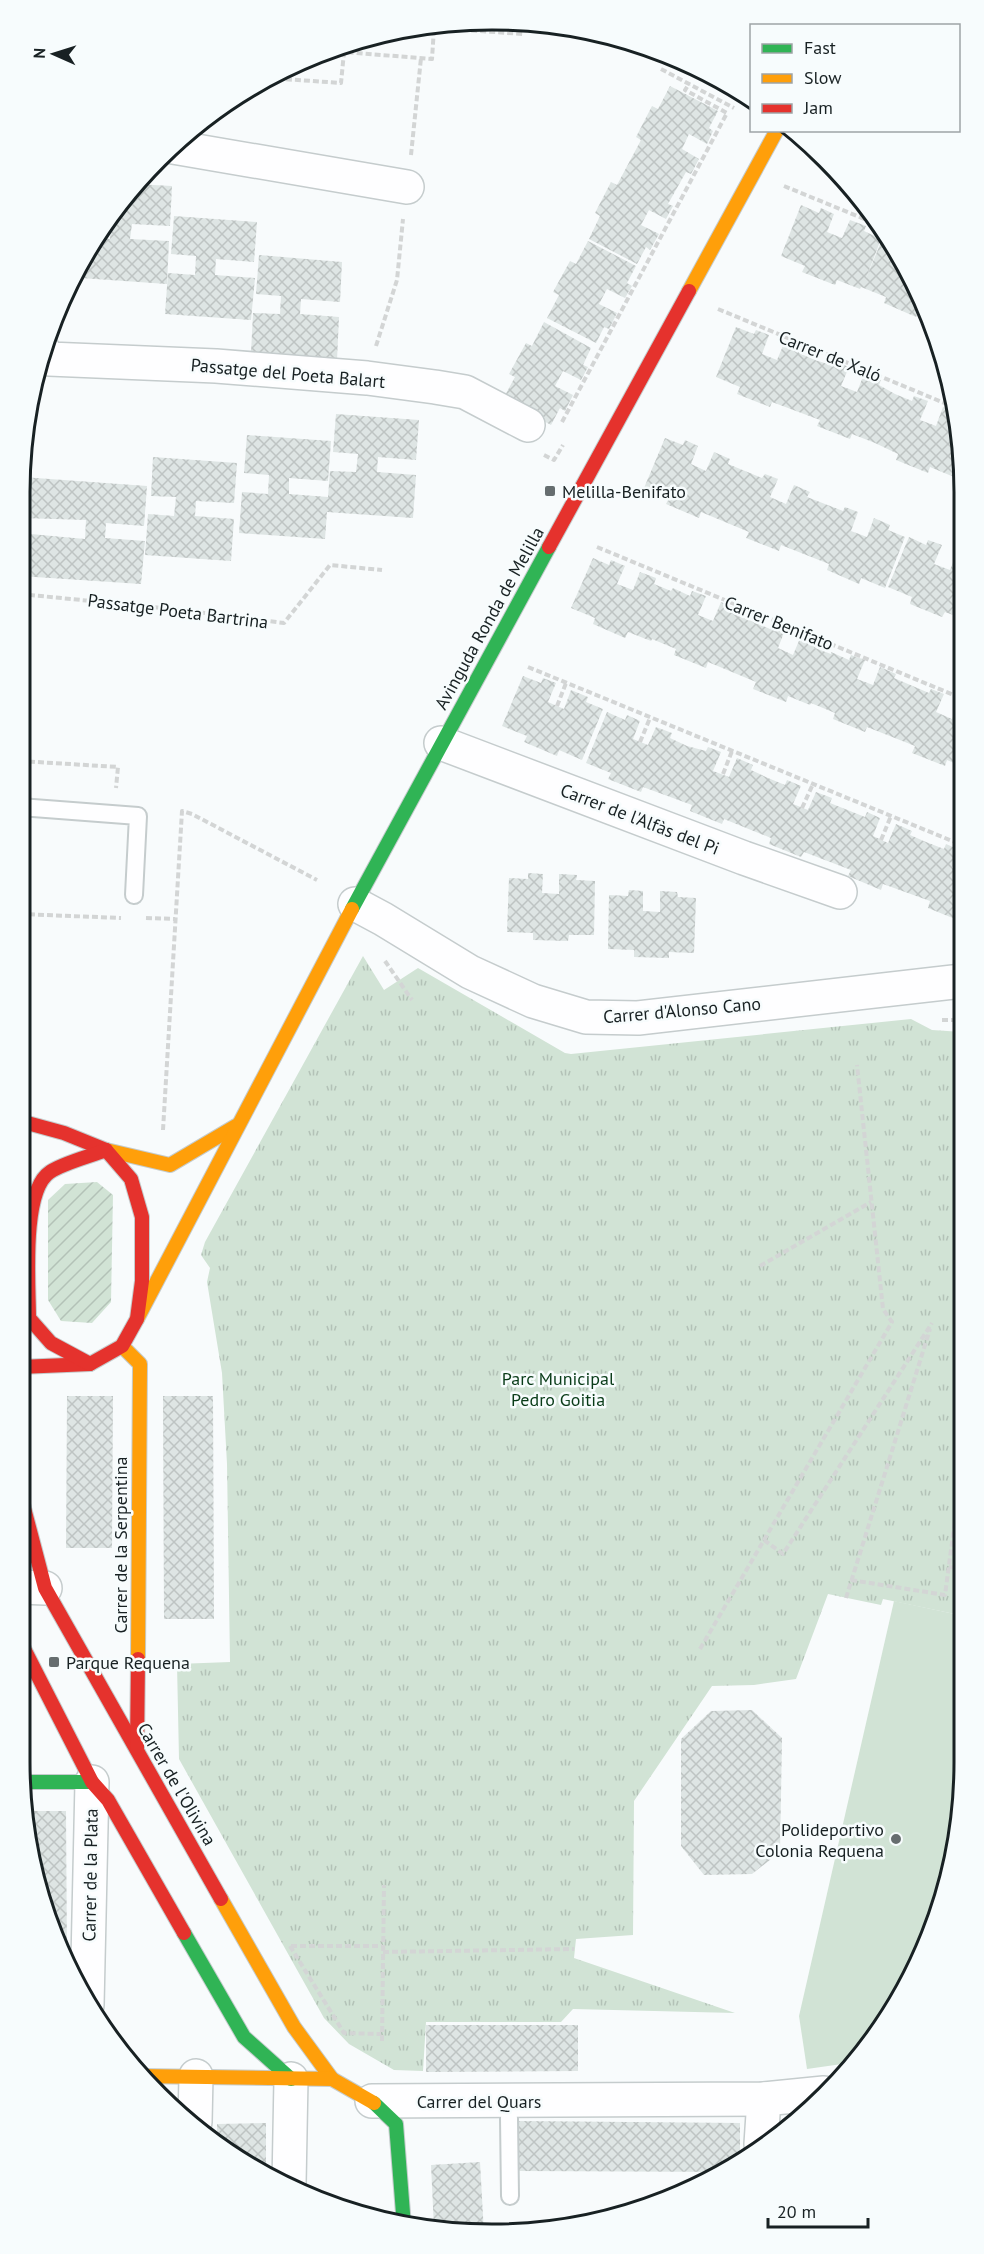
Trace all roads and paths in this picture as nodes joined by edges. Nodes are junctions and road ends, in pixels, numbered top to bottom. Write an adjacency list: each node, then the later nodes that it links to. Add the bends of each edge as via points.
1 (473, 31): 2 (path)
2 (523, 31)
3 (434, 34): 4 (path, via 432,59)
4 (351, 53)
5 (344, 55): 7 (path, via 341,83)
6 (661, 69): 8 (path)
7 (286, 79)
8 (689, 84): 9 (path); 18 (path, via 685,90 727,113)
9 (734, 108)
10 (776, 132): 28 (street, Avinguda Ronda de Melilla)
11 (183, 149): 13 (street)
12 (783, 185): 14 (path)
13 (407, 187)
14 (865, 219)
15 (716, 308): 17 (path, Carrer de Xaló)
16 (50, 359): 18 (street, Passatge del Poeta Balart, via 355,377 465,392)
17 (945, 403)
18 (542, 429)
19 (597, 547): 24 (path, Carrer Benifato)
20 (382, 570): 21 (path, Passatge Poeta Bartrina, via 330,565 284,623)
21 (30, 595)
22 (528, 667): 23 (path)
23 (566, 683): 25 (path); 26 (path)
24 (954, 695)
25 (557, 706)
26 (650, 718): 27 (path); 29 (path)
27 (640, 742)
28 (441, 743): 40 (street, Carrer de l'Alfàs del Pi); 42 (street, Avinguda Ronda de Melilla)
29 (732, 751): 31 (path); 32 (path)
30 (30, 761): 33 (path, via 118,766)
31 (723, 774)
32 (813, 784): 35 (path); 36 (path)
33 (115, 798)
34 (30, 808): 41 (lane, via 138,816)
35 (802, 808)
36 (891, 816): 37 (path); 38 (path)
37 (881, 840)
38 (954, 842)
39 (317, 880): 46 (path, via 182,812)
40 (840, 892)
41 (134, 895)
42 (355, 904): 48 (street, Carrer d'Alonso Cano, via 470,972 532,1001 586,1017 638,1018); 54 (street, Avinguda Ronda de Melilla)
43 (30, 914): 44 (path)
44 (131, 918)
45 (142, 918): 46 (path)
46 (176, 919): 55 (path)
47 (380, 955): 49 (path)
48 (954, 982)
49 (412, 1000)
50 (934, 1020): 51 (path)
51 (954, 1020)
52 (857, 1065): 57 (path)
53 (30, 1124): 56 (street)
54 (237, 1126): 56 (street, via 170,1165); 59 (street, Avinguda Ronda de Melilla)
55 (163, 1131)
56 (106, 1150): 59 (street, via 131,1179 142,1217 142,1281); 61 (street, via 49,1172 35,1191 30,1213 30,1318 51,1342)
57 (872, 1202): 58 (path); 64 (path, via 883,1309 892,1322)
58 (760, 1266)
59 (136, 1319): 60 (street, Avinguda Ronda de Melilla)
60 (122, 1346): 61 (street); 73 (street, Carrer de la Serpentina, via 140,1364)
61 (90, 1364): 62 (street)
62 (30, 1367)
63 (954, 1529): 65 (path)
64 (764, 1540): 68 (path, via 783,1554 932,1323); 71 (path)
65 (949, 1567): 66 (path); 68 (path, via 945,1595)
66 (954, 1568)
67 (30, 1572): 69 (street, Carrer de l'Olivina)
68 (851, 1580): 70 (path)
69 (32, 1588): 73 (street, Carrer de l'Olivina)
70 (846, 1598)
71 (700, 1649)
72 (30, 1661): 75 (street)
73 (138, 1751): 86 (street, Carrer de l'Olivina, via 294,2027)
74 (31, 1782): 75 (street)
75 (92, 1782): 80 (street, Carrer de la Plata); 85 (street, via 108,1800 244,2037)
76 (384, 1885): 77 (path)
77 (383, 1946): 79 (path); 81 (path, via 290,1946 344,2033)
78 (574, 1949): 79 (path)
79 (383, 1952): 81 (path)
80 (87, 1984)
81 (381, 2034): 82 (path)
82 (382, 2041)
83 (153, 2076): 84 (street, Carrer del Quars)
84 (196, 2076): 85 (street, Carrer del Quars); 90 (street)
85 (291, 2079): 86 (street, Carrer del Quars); 93 (street)
86 (332, 2079): 89 (street, Carrer del Quars)
87 (813, 2094): 88 (street, Carrer del Quars)
88 (764, 2099): 89 (street, Carrer del Quars); 92 (street)
89 (372, 2101): 95 (street, via 396,2124)
90 (195, 2116)
91 (509, 2118): 94 (lane)
92 (761, 2137)
93 (289, 2177)
94 (510, 2196)
95 (403, 2215)

